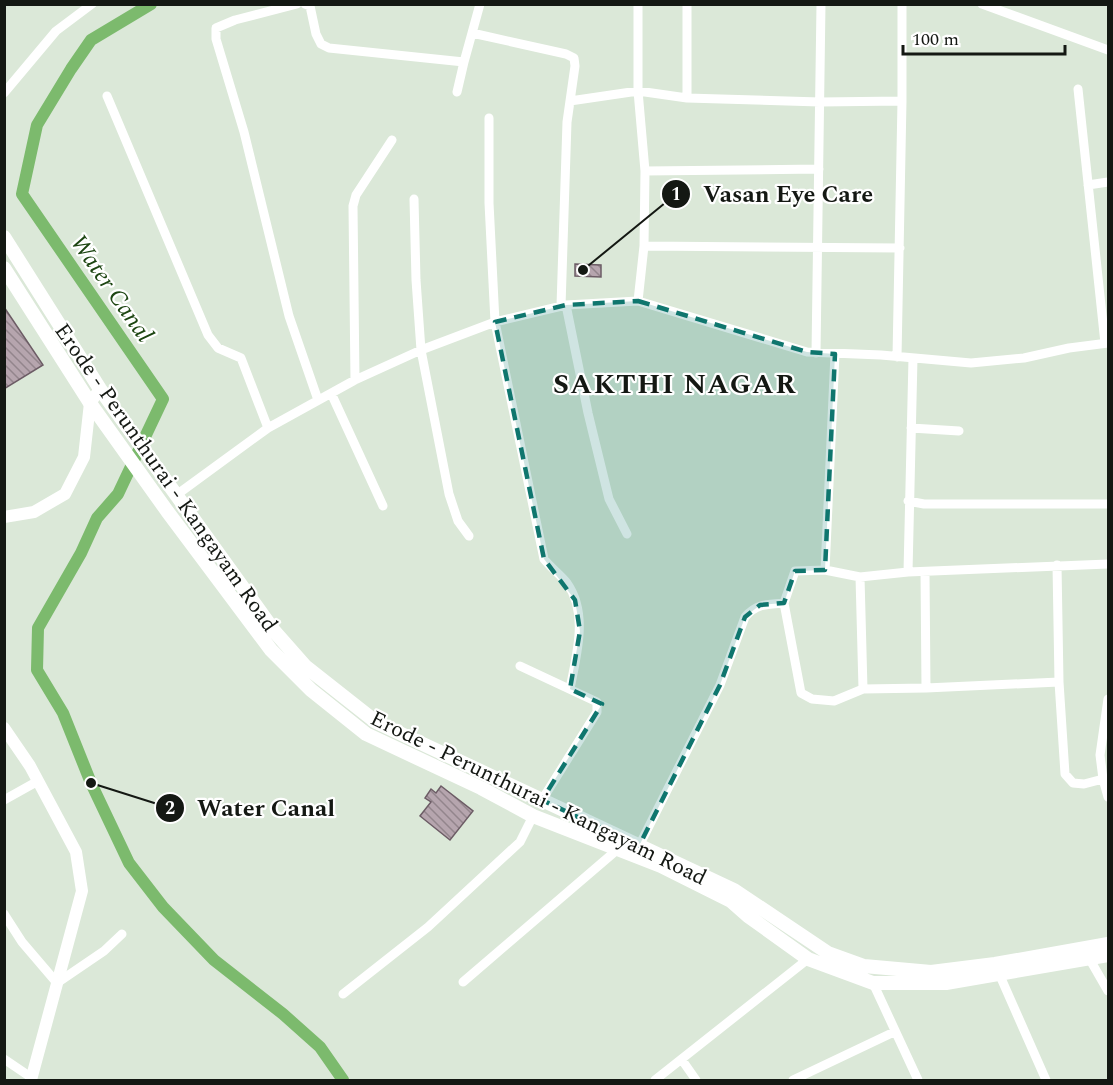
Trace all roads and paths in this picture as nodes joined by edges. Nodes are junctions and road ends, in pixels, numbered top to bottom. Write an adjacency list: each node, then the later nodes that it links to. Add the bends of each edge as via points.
1 (92, 4): 16 (street, via 56,31)
2 (297, 4): 46 (street, via 216,28 216,39 244,132 289,316)
3 (305, 4): 12 (street, via 310,6 321,44 329,48)
4 (480, 4): 10 (street)
5 (638, 4): 15 (street)
6 (687, 4): 18 (street)
7 (821, 4): 21 (street)
8 (902, 4): 20 (street)
9 (982, 4): 11 (street)
10 (472, 33): 12 (street); 19 (street, via 574,58)
11 (1108, 50)
12 (464, 62): 14 (street)
13 (1078, 89): 27 (street)
14 (457, 92)
15 (638, 92): 18 (street); 19 (street); 25 (street)
16 (4, 93)
17 (107, 96): 48 (street, via 208,335 218,348 241,358)
18 (687, 98): 21 (street)
19 (570, 101): 35 (street)
20 (902, 101): 21 (street); 32 (street)
21 (820, 102): 24 (street)
22 (489, 117): 36 (street)
23 (392, 140): 43 (street, via 356,195 353,206)
24 (819, 169): 25 (street); 31 (street)
25 (645, 171): 30 (street)
26 (1108, 182): 27 (street)
27 (1088, 185): 37 (street)
28 (414, 199): 38 (street)
29 (4, 237): 44 (main road, Erode - Perunthurai - Kangayam Road)
30 (644, 246): 31 (street); 34 (street)
31 (818, 248): 32 (street); 39 (street)
32 (900, 248): 41 (street)
33 (4, 268): 47 (main road, Erode - Perunthurai - Kangayam Road)
34 (638, 301): 35 (street); 39 (street)
35 (564, 305): 36 (street); 56 (street, via 609,499)
36 (495, 322): 38 (street); 68 (street, via 544,559 567,583 575,600 580,631)
37 (1107, 343): 42 (street, via 970,363)
38 (421, 350): 43 (street); 57 (street, via 449,494 458,521)
39 (816, 353): 40 (street)
40 (836, 354): 41 (street); 60 (street)
41 (897, 357): 42 (street)
42 (913, 358): 49 (street)
43 (356, 380): 45 (street)
44 (100, 389): 47 (street); 51 (main road, Erode - Perunthurai - Kangayam Road)
45 (331, 393): 46 (street); 54 (street)
46 (318, 400): 48 (street)
47 (90, 403): 55 (street, via 84,457 65,494 34,512); 72 (main road, Erode - Perunthurai - Kangayam Road, via 271,650)
48 (268, 428): 51 (street)
49 (910, 428): 50 (street); 52 (street)
50 (959, 431)
51 (176, 496): 71 (main road, Erode - Perunthurai - Kangayam Road, via 275,632 305,666)
52 (908, 501): 53 (street); 61 (street)
53 (1108, 504)
54 (383, 506)
55 (5, 517)
56 (627, 534)
57 (469, 536)
58 (1108, 564): 59 (street)
59 (1057, 565): 62 (street); 66 (street)
60 (825, 570): 63 (street); 64 (street, via 795,571)
61 (908, 572): 62 (street); 63 (street)
62 (925, 572): 67 (street)
63 (860, 577): 69 (street)
64 (784, 603): 69 (street, via 801,693 812,699 834,701); 80 (street, via 760,604 745,617 720,686)
65 (520, 666): 68 (street)
66 (1059, 682): 67 (street); 74 (street, via 1065,774 1073,783)
67 (926, 688): 69 (street)
68 (570, 689): 78 (street, via 597,702 597,712)
69 (863, 689)
70 (1108, 704): 74 (street, via 1100,755)
71 (362, 711): 72 (main road); 78 (main road, Erode - Perunthurai - Kangayam Road, via 376,722)
72 (352, 723): 79 (main road, Erode - Perunthurai - Kangayam Road, via 366,734)
73 (4, 728): 75 (street)
74 (1103, 779): 76 (street)
75 (38, 781): 77 (street); 90 (street, via 76,852 82,891)
76 (1108, 797)
77 (4, 800)
78 (542, 800): 80 (main road, Erode - Perunthurai - Kangayam Road)
79 (533, 816): 81 (main road, Erode - Perunthurai - Kangayam Road); 93 (street, via 520,842 428,927)
80 (639, 846): 88 (main road, Erode - Perunthurai - Kangayam Road, via 734,890 828,953 864,966 932,972)
81 (618, 849): 87 (main road, Erode - Perunthurai - Kangayam Road, via 731,901); 89 (street)
82 (4, 914): 90 (street)
83 (122, 934): 90 (street)
84 (1108, 944): 88 (main road, Erode - Perunthurai - Kangayam Road)
85 (1108, 955): 86 (main road, Erode - Perunthurai - Kangayam Road)
86 (1089, 958): 88 (main road, Erode - Perunthurai - Kangayam Road); 92 (street)
87 (808, 959): 91 (main road, Erode - Perunthurai - Kangayam Road); 96 (street)
88 (997, 968): 91 (main road, Erode - Perunthurai - Kangayam Road, via 946,983); 103 (street)
89 (463, 982)
90 (57, 983): 98 (street)
91 (873, 983): 94 (street)
92 (1108, 991)
93 (343, 994)
94 (894, 1032): 97 (street); 102 (street)
95 (4, 1059): 98 (street)
96 (682, 1060): 99 (street); 100 (street)
97 (810, 1077): 101 (street)
98 (32, 1079)
99 (655, 1080)
100 (696, 1080)
101 (793, 1080)
102 (918, 1080)
103 (1046, 1080)

